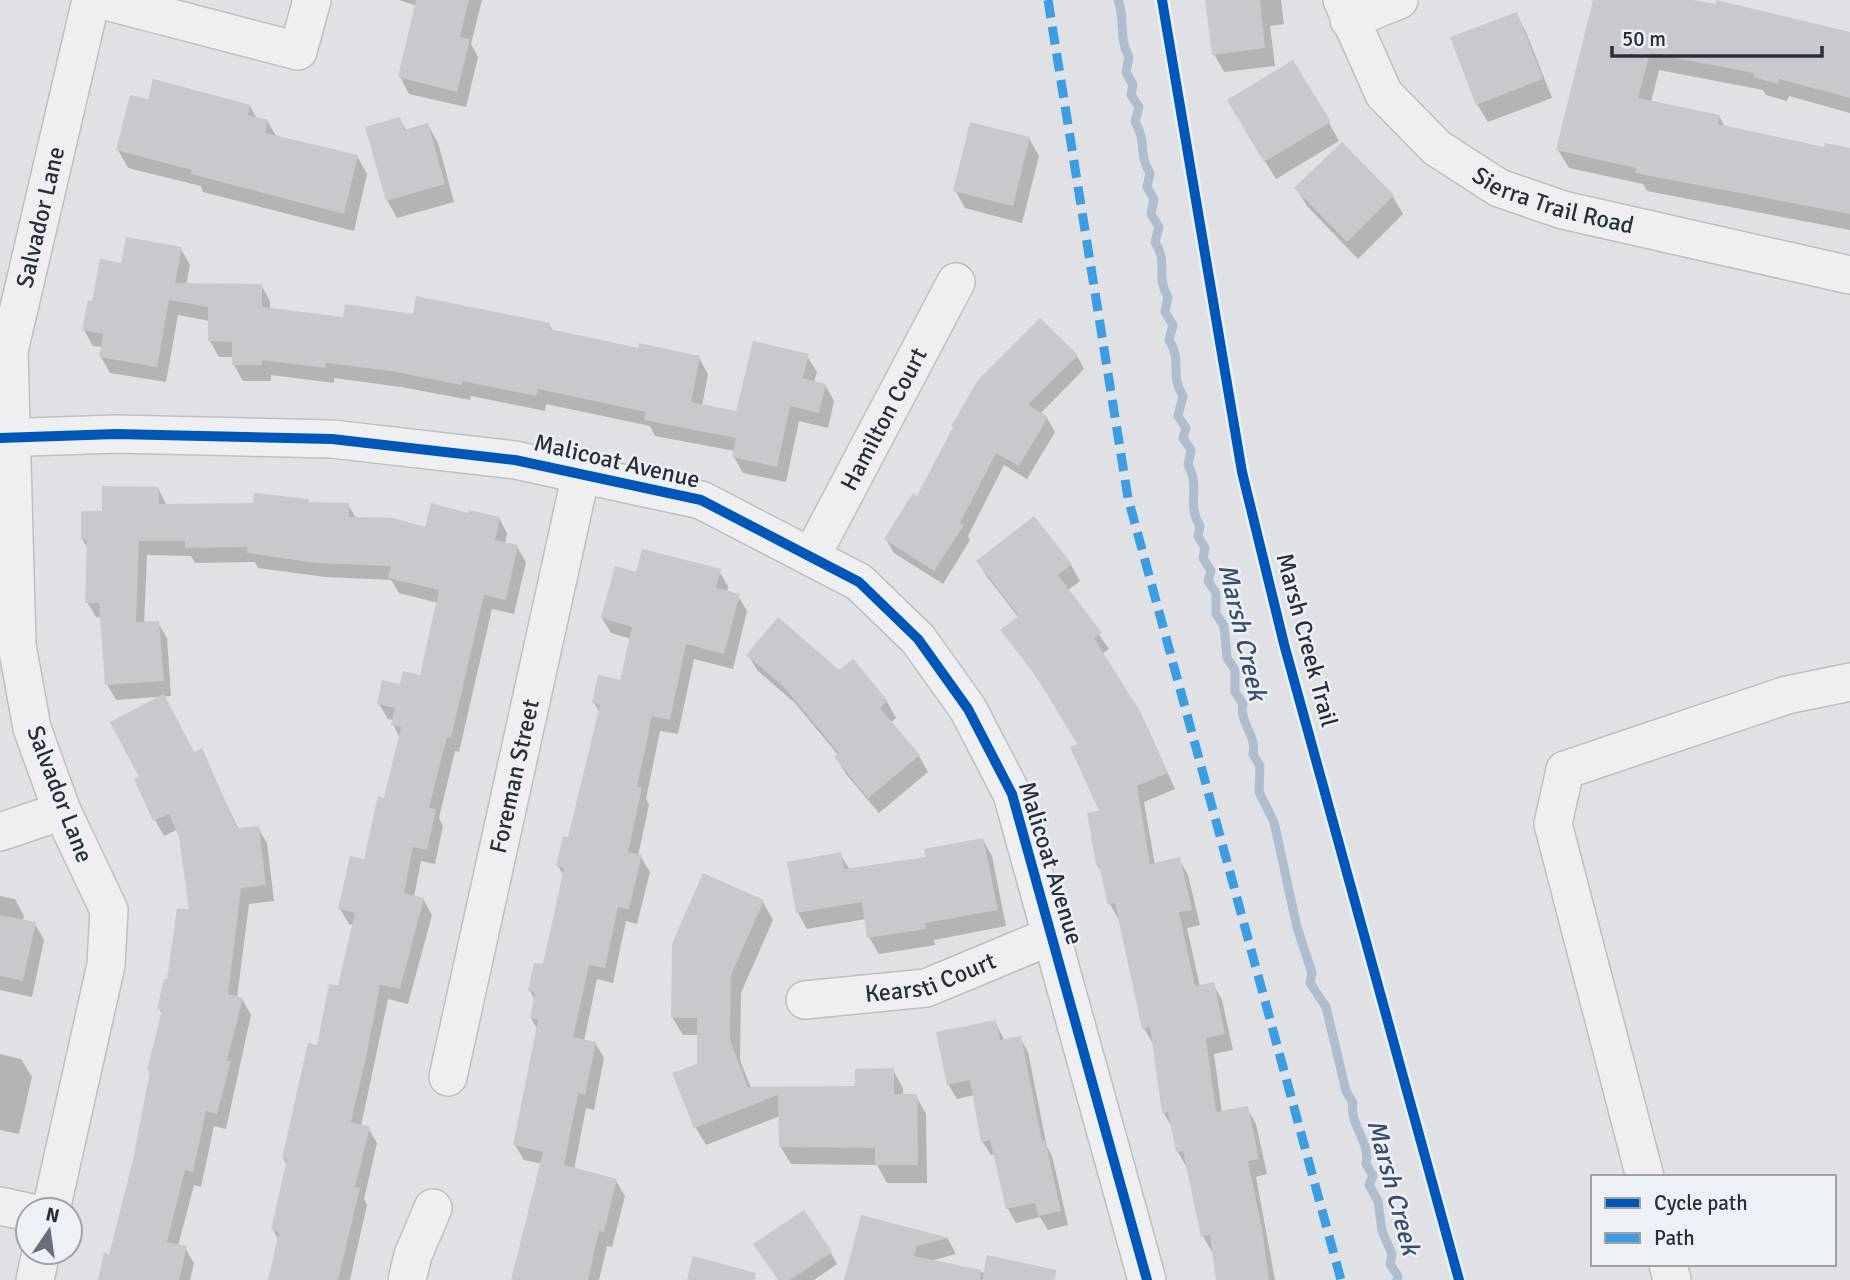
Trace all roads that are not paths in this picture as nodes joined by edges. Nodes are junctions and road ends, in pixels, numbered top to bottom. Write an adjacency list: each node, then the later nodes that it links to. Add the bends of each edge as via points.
1 (91, 0): 8 (street, Salvador Lane, via 9,351)
2 (102, 0): 3 (street, via 298,51)
3 (312, 0)
4 (1399, 0): 5 (street)
5 (1345, 10): 6 (street, Sierra Trail Road, via 1384,94 1437,148 1499,188 1563,210)
6 (1850, 275)
7 (956, 282): 10 (street, Hamilton Court)
8 (6, 438): 9 (street, Malicoat Avenue, via 116,434 332,439 515,460); 12 (street, Salvador Lane, via 17,645 32,728)
9 (580, 474): 10 (street, Malicoat Avenue, via 701,500); 16 (street, Foreman Street)
10 (811, 557): 14 (street, Malicoat Avenue, via 859,582 879,601 918,639 968,709 1012,794)
11 (1850, 682): 17 (street, via 1787,695 1565,770 1553,824)
12 (62, 811): 13 (street); 18 (street, Salvador Lane, via 109,910 106,965)
13 (0, 832)
14 (1051, 936): 15 (street, Kearsti Court, via 926,988); 21 (street, Malicoat Avenue)
15 (805, 1000)
16 (448, 1077)
17 (1644, 1175)
18 (54, 1196)
19 (433, 1208): 20 (street)
20 (407, 1280)
21 (1147, 1280)

